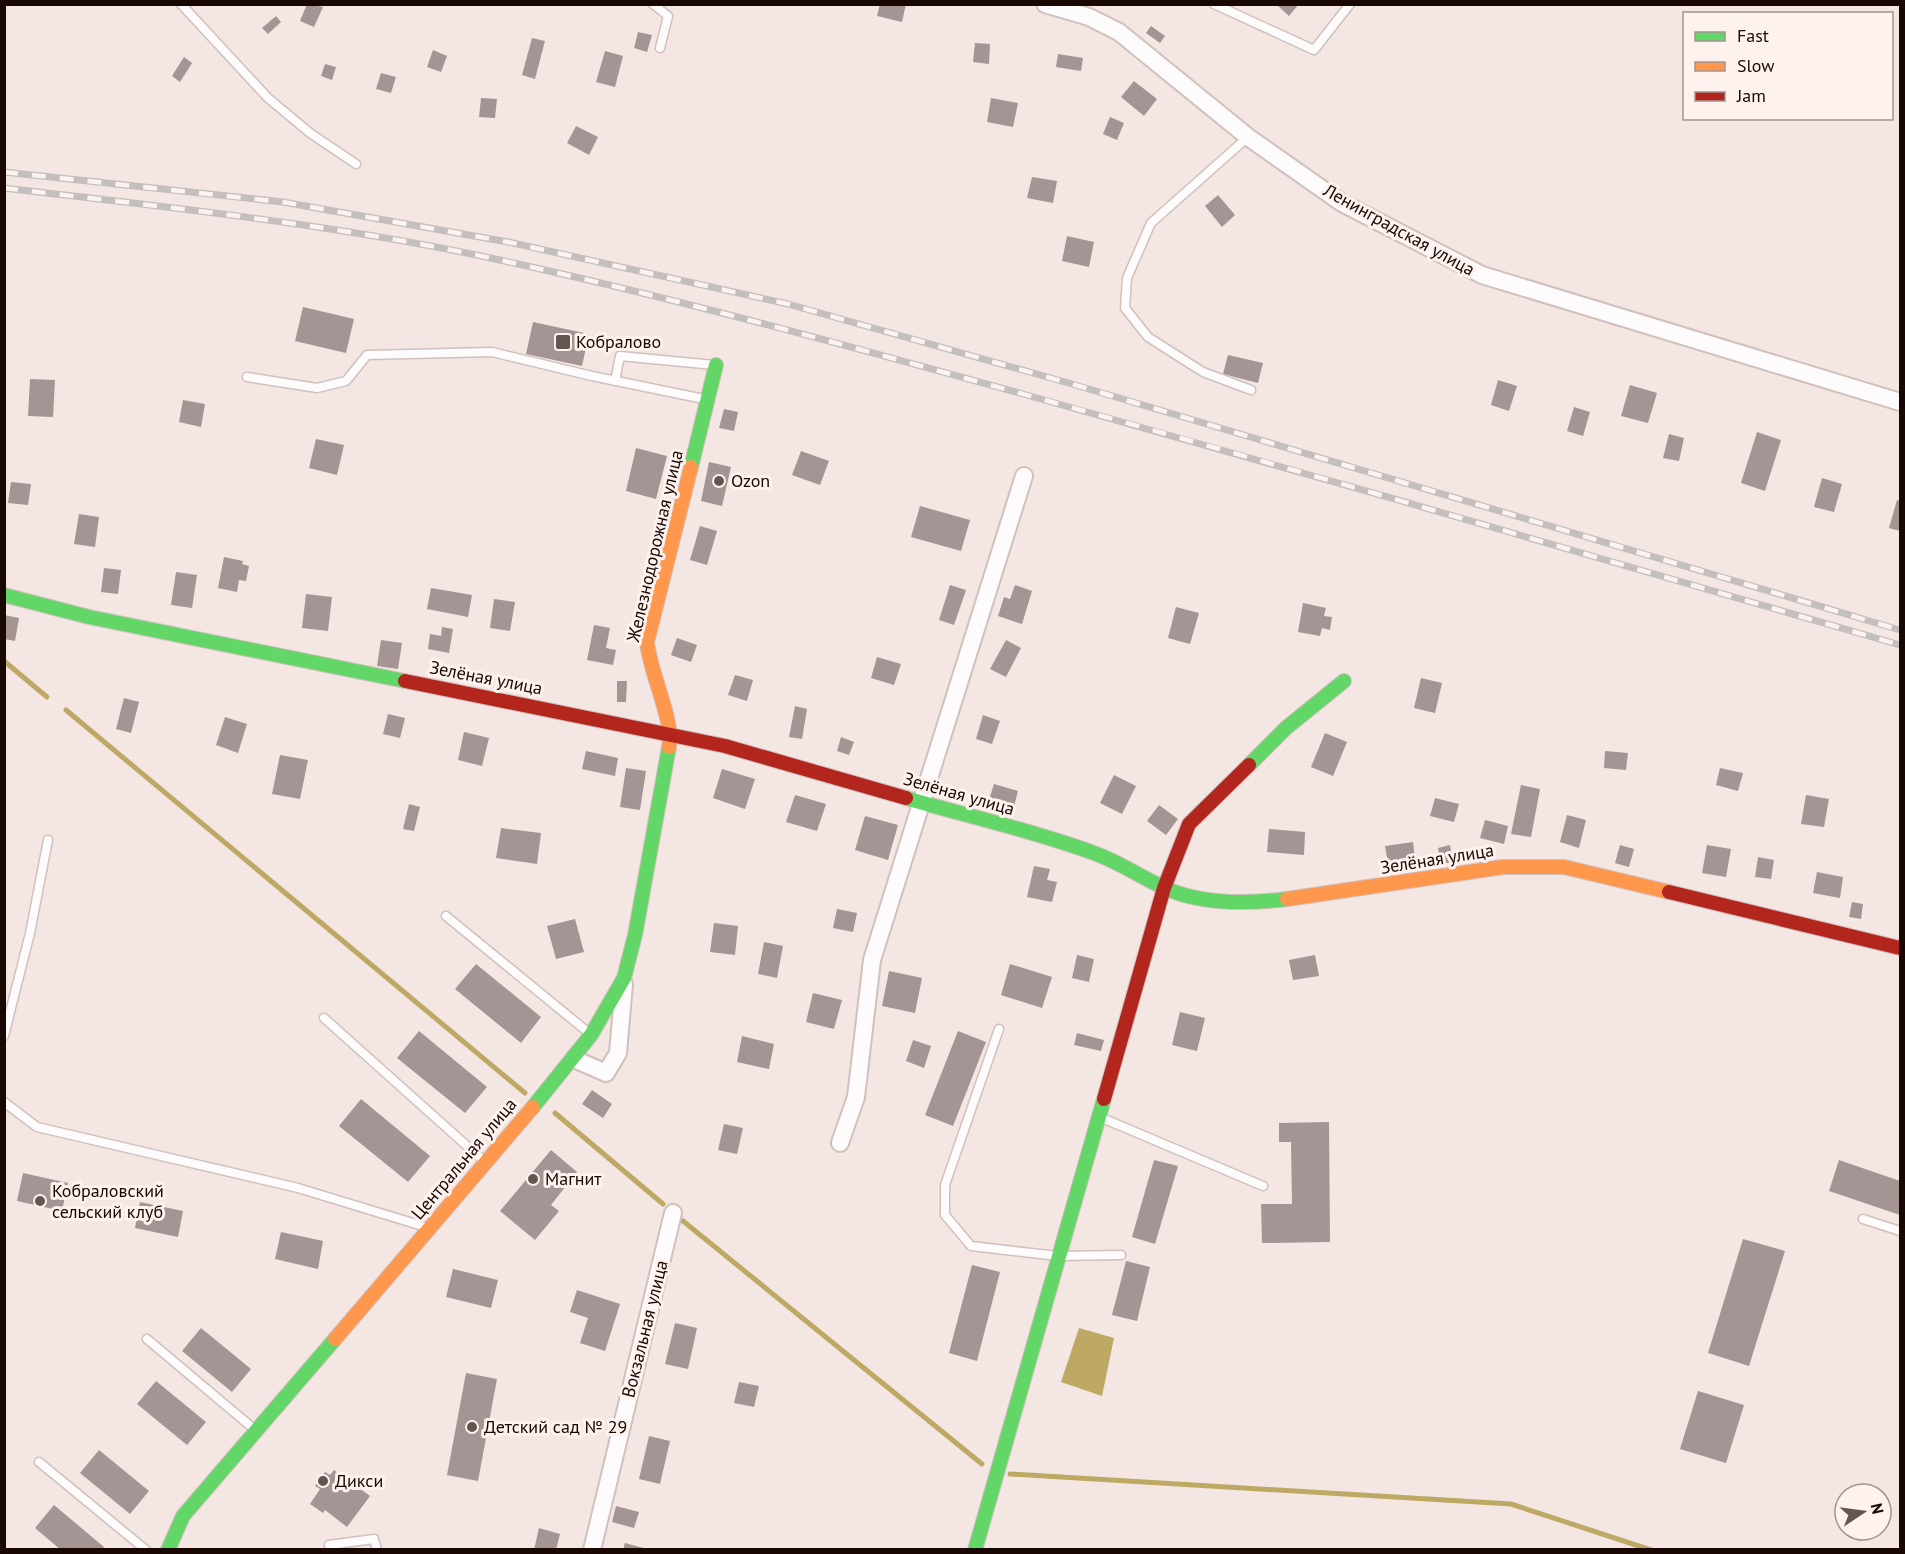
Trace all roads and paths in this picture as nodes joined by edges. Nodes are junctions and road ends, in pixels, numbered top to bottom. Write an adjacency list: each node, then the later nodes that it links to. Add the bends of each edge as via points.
1 (181, 4): 8 (lane, via 268,98)
2 (653, 4): 6 (lane, via 668,16)
3 (1045, 4): 7 (street, Ленинградская улица, via 1089,17 1119,32)
4 (1214, 4): 5 (lane, via 1314,50)
5 (1350, 4)
6 (660, 48)
7 (1248, 137): 12 (lane, via 1151,223 1127,278 1125,308 1149,337 1203,372); 14 (street, Ленинградская улица, via 1342,203 1482,275)
8 (356, 165)
9 (716, 365): 11 (lane, via 620,356); 13 (street, Железнодорожная улица)
10 (247, 377): 11 (lane, via 317,388 346,381 367,355 492,352)
11 (615, 381): 13 (lane)
12 (1251, 390)
13 (708, 399): 18 (street, Железнодорожная улица, via 648,642 649,664)
14 (1900, 402)
15 (1024, 477): 19 (street)
16 (4, 596): 18 (street, Зелёная улица, via 88,617)
17 (1344, 681): 21 (street, via 1286,728 1189,824)
18 (671, 734): 19 (street, Зелёная улица); 24 (street, Центральная улица)
19 (921, 802): 21 (street, Зелёная улица, via 1090,851); 32 (street, via 872,960 856,1097)
20 (48, 840): 28 (lane)
21 (1164, 888): 23 (street, Зелёная улица, via 1192,898 1271,901 1503,867 1564,867); 31 (street)
22 (446, 916): 27 (lane)
23 (1900, 948)
24 (624, 978): 27 (street, Центральная улица); 29 (street, via 618,1053 606,1073)
25 (324, 1018): 33 (lane)
26 (999, 1029): 40 (lane, via 945,1185 945,1215 971,1246)
27 (591, 1035): 29 (street, Центральная улица)
28 (4, 1036)
29 (574, 1059): 33 (street, Центральная улица)
30 (4, 1102): 37 (lane, via 37,1128 298,1188)
31 (1099, 1116): 34 (lane); 40 (street)
32 (840, 1143)
33 (485, 1162): 37 (street, Центральная улица)
34 (1263, 1186)
35 (673, 1214): 48 (street, Вокзальная улица)
36 (1863, 1219): 38 (lane)
37 (430, 1228): 42 (street, Центральная улица)
38 (1900, 1231)
39 (1121, 1255): 40 (lane)
40 (1058, 1256): 49 (street)
41 (147, 1339): 42 (lane)
42 (256, 1431): 46 (street, Центральная улица, via 183,1516)
43 (39, 1462): 45 (lane)
44 (329, 1545): 47 (lane, via 374,1539)
45 (146, 1550)
46 (168, 1550)
47 (377, 1550)
48 (592, 1550)
49 (975, 1550)

